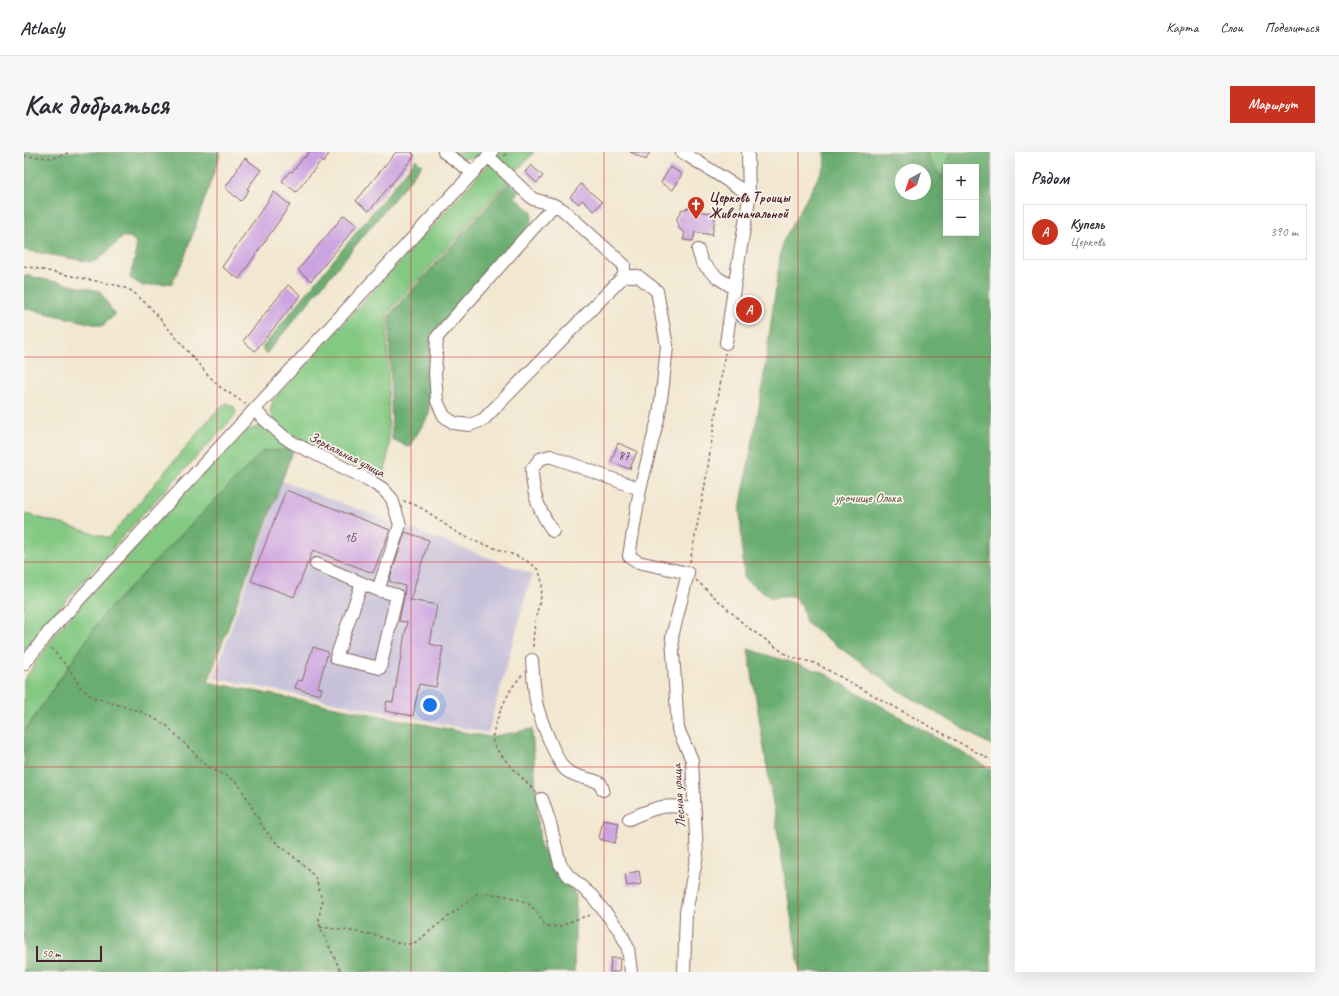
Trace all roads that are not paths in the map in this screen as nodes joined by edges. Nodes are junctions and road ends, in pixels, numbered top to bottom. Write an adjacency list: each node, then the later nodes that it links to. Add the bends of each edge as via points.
1 (444, 152): 6 (street)
2 (682, 152): 5 (street)
3 (748, 152): 8 (street)
4 (490, 154): 6 (street); 9 (street, via 533,199)
5 (710, 170): 7 (street); 8 (street, via 744,191)
6 (473, 173): 14 (street)
7 (710, 182)
8 (749, 199): 12 (street)
9 (554, 205): 11 (street, via 562,209 624,265); 11 (street, via 436,337 437,401 444,416 454,423 469,425 483,420)
10 (698, 250): 12 (street, via 702,263)
11 (624, 276): 15 (street, via 638,276 657,291 667,346 659,415)
12 (734, 288): 13 (street)
13 (726, 343)
14 (254, 410): 19 (street, Зеркальная улица, via 293,443 369,480 392,499 400,525); 21 (street, via 49,632)
15 (640, 489): 16 (street, via 550,456 540,459 532,469 532,484 536,501); 24 (street, Лесная улица, via 629,556 638,562 688,573 672,637 678,729 692,760)
16 (553, 531)
17 (316, 564): 18 (street)
18 (362, 583): 19 (street); 19 (street, via 336,658 380,668 397,595)
19 (378, 590)
20 (532, 660): 22 (street, via 538,707 560,764 572,774 598,782)
21 (24, 664)
22 (603, 790)
23 (542, 799): 26 (street, via 560,864 568,875 592,896 620,931 628,948)
24 (695, 811): 25 (street, via 675,806 652,809); 27 (street, Лесная улица, via 697,854 686,912)
25 (629, 819)
26 (631, 972)
27 (684, 972)

